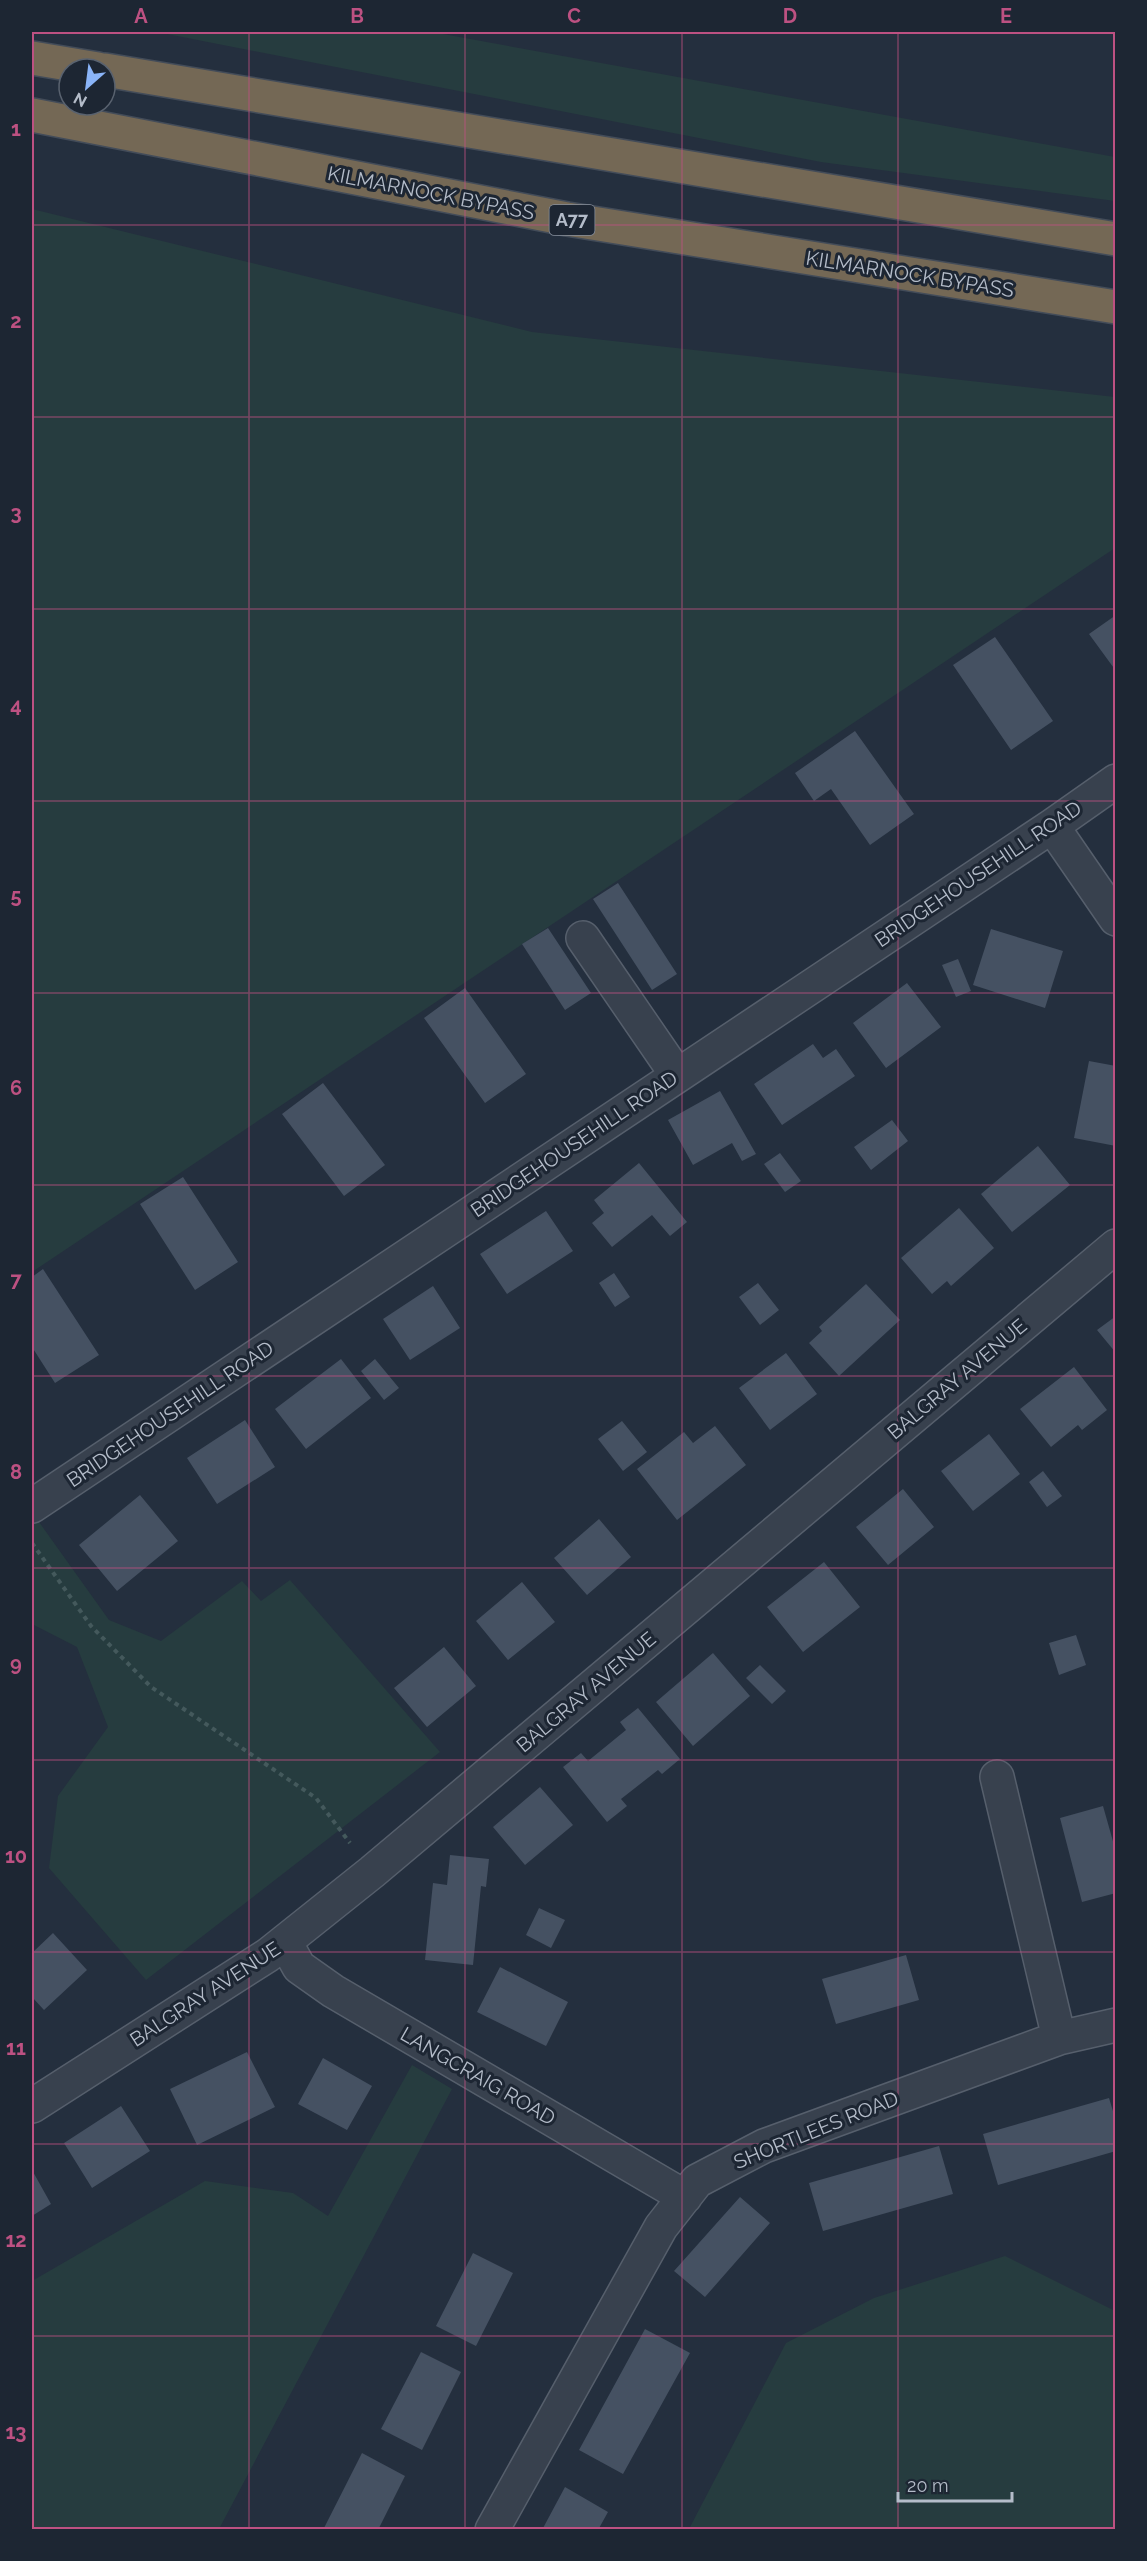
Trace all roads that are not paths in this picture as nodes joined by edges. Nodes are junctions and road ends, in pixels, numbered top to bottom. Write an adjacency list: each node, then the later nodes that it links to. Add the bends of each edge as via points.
1 (32, 58): 2 (highway)
2 (57, 62)
3 (117, 72): 5 (highway)
4 (32, 115): 6 (highway, KILMARNOCK BYPASS / A77, via 567,219)
5 (1116, 239)
6 (1116, 307)
7 (1116, 781): 8 (street, BRIDGEHOUSEHILL ROAD)
8 (1052, 826): 9 (street); 11 (street, BRIDGEHOUSEHILL ROAD)
9 (1116, 919)
10 (583, 938): 11 (street)
11 (677, 1075): 13 (street, BRIDGEHOUSEHILL ROAD)
12 (1116, 1246): 15 (street, BALGRAY AVENUE)
13 (32, 1506)
14 (997, 1777): 17 (street)
15 (285, 1942): 18 (street, BALGRAY AVENUE); 19 (street, LANGCRAIG ROAD, via 299,1967 333,1991)
16 (1116, 2025): 17 (street, SHORTLEES ROAD)
17 (1059, 2038): 19 (street, SHORTLEES ROAD, via 764,2146 697,2181)
18 (32, 2106)
19 (685, 2197): 20 (street, SHORTLEES ROAD, via 661,2228)
20 (492, 2529)

